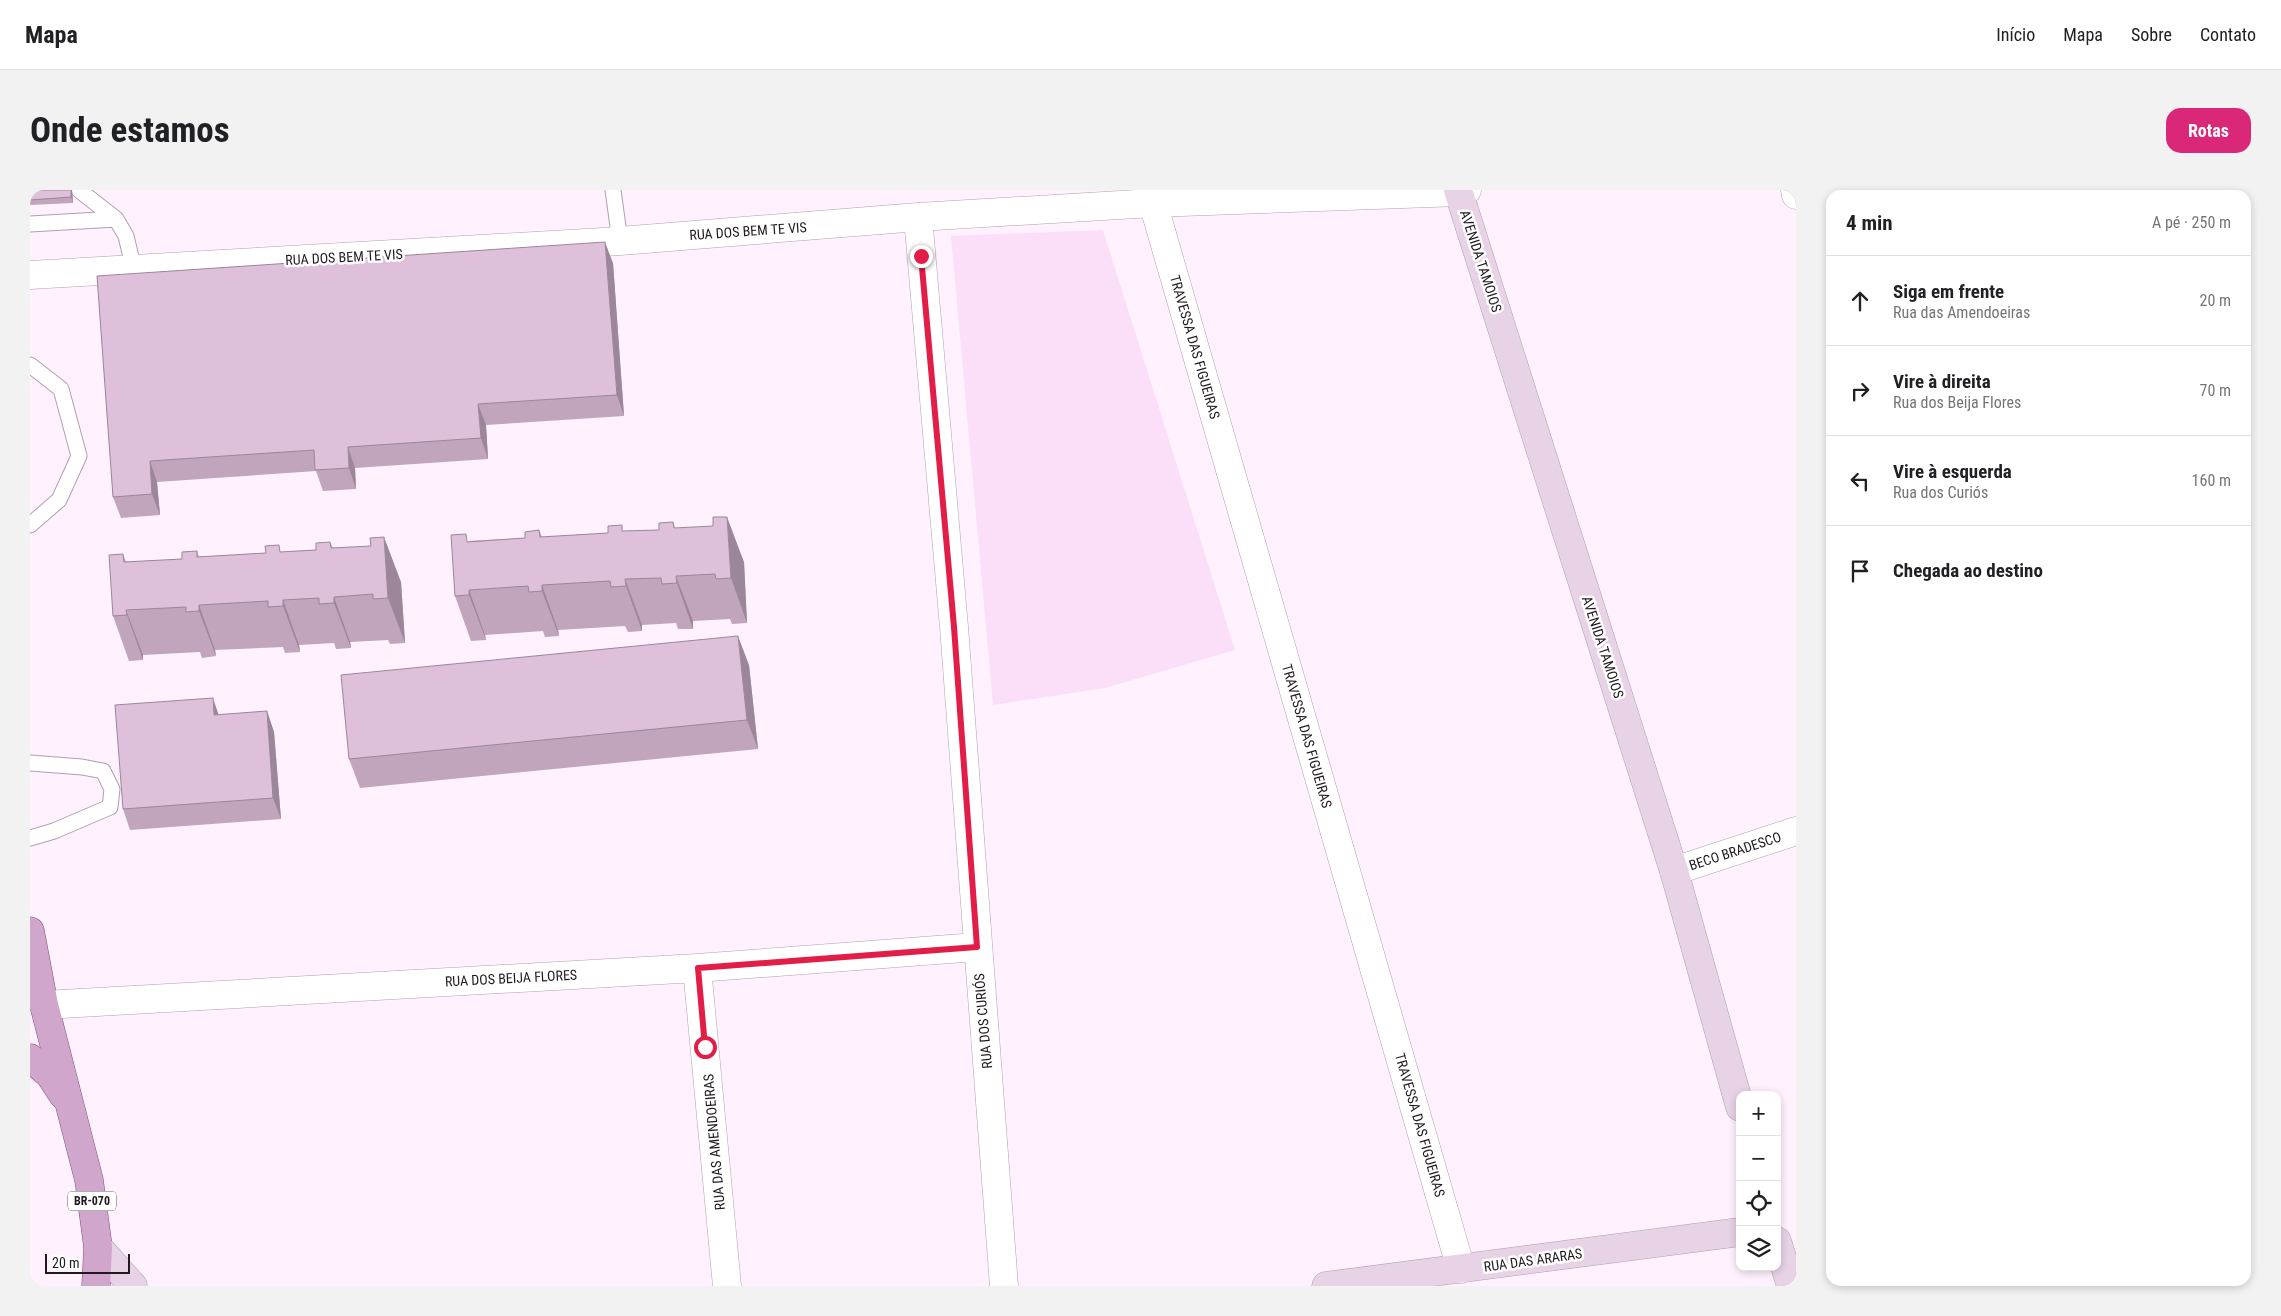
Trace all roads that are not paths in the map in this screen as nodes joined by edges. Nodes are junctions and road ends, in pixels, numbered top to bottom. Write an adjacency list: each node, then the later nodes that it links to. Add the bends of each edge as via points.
1 (79, 190): 9 (lane)
2 (612, 190): 11 (lane)
3 (1794, 190): 5 (street)
4 (1461, 191): 6 (street, RUA DOS BEM TE VIS); 19 (street, AVENIDA TAMOIOS)
5 (1796, 195)
6 (1196, 196): 7 (street, RUA DOS BEM TE VIS)
7 (1153, 203): 8 (street, RUA DOS BEM TE VIS); 30 (street, TRAVESSA DAS FIGUEIRAS)
8 (918, 217): 11 (street, RUA DOS BEM TE VIS); 21 (street, RUA DOS CURIÓS, via 954,627)
9 (116, 219): 10 (lane); 12 (lane, via 126,236)
10 (30, 224)
11 (620, 241): 12 (street, RUA DOS BEM TE VIS)
12 (134, 270): 13 (street, RUA DOS BEM TE VIS)
13 (30, 275)
14 (30, 365): 15 (lane, via 62,389 79,456 60,500)
15 (30, 525)
16 (30, 763): 18 (lane, via 103,771 112,789 110,807)
17 (1796, 831): 19 (street, BECO BRADESCO)
18 (30, 838)
19 (1674, 871): 25 (street, AVENIDA TAMOIOS)
20 (30, 931): 23 (main road, BR-070)
21 (977, 947): 22 (street, RUA DOS BEIJA FLORES); 34 (street, RUA DOS CURIÓS)
22 (698, 968): 23 (street, RUA DOS BEIJA FLORES); 33 (street, RUA DAS AMENDOEIRAS)
23 (44, 1005): 26 (main road, BR-070)
24 (30, 1058): 26 (main road, BR-070, via 50,1076)
25 (1736, 1093)
26 (73, 1117): 28 (main road, BR-070, via 89,1180)
27 (1736, 1233): 30 (street, RUA DAS ARARAS)
28 (98, 1247): 31 (main road, BR-070); 32 (street)
29 (1781, 1253): 36 (street)
30 (1461, 1269): 35 (street, RUA DAS ARARAS)
31 (96, 1286)
32 (133, 1286)
33 (727, 1286)
34 (1004, 1286)
35 (1326, 1286)
36 (1792, 1286)

